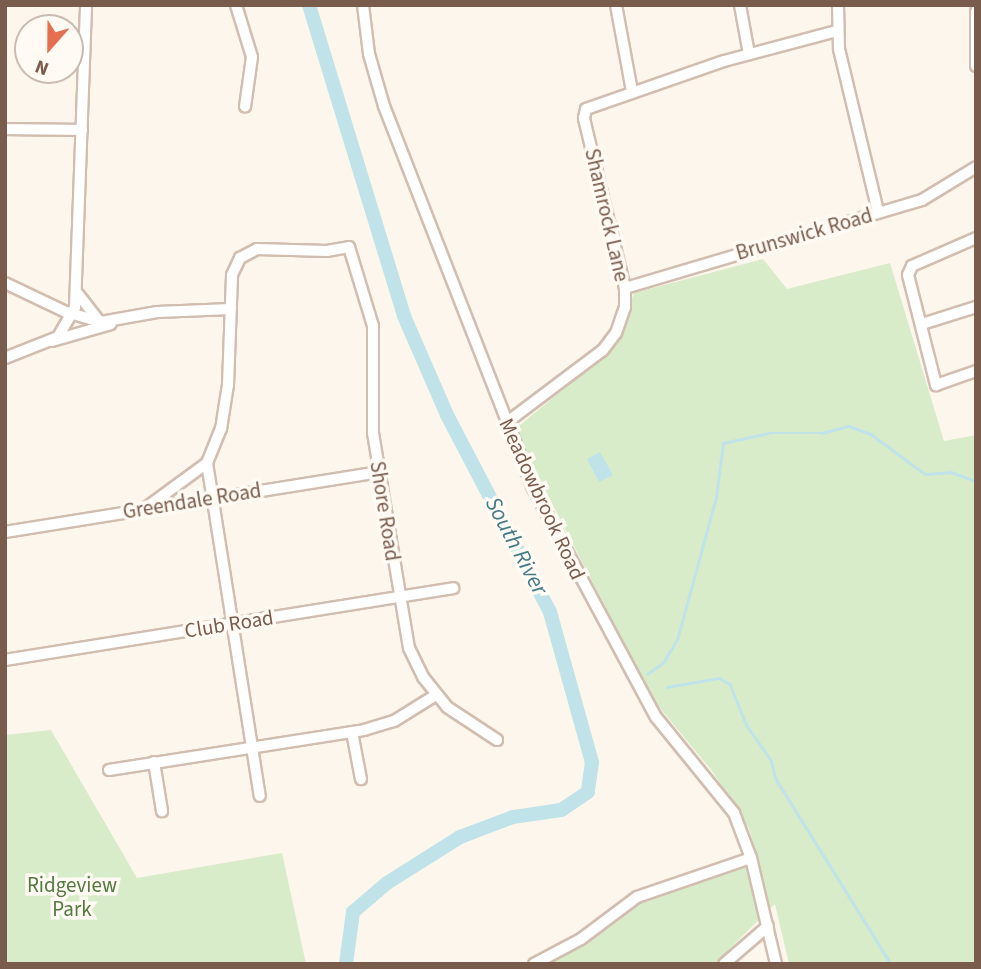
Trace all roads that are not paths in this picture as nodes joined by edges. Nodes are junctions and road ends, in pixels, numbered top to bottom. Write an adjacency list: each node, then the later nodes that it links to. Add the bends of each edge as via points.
1 (86, 5): 14 (street)
2 (236, 5): 12 (street, via 252,57)
3 (363, 5): 31 (street, Meadowbrook Road, via 369,54 384,106)
4 (616, 5): 11 (street)
5 (740, 5): 9 (street)
6 (838, 5): 8 (street)
7 (976, 11): 10 (street)
8 (837, 31): 9 (street); 16 (street)
9 (749, 54): 11 (street)
10 (976, 66)
11 (632, 91): 19 (street, Shamrock Lane, via 590,106 585,121)
12 (246, 107)
13 (5, 129): 14 (street)
14 (82, 130): 20 (street)
15 (976, 167): 16 (street, Brunswick Road, via 935,194)
16 (878, 212): 19 (street, Brunswick Road)
17 (976, 239): 27 (street, via 910,268)
18 (5, 283): 21 (street)
19 (625, 288): 31 (street, Shamrock Lane, via 622,317 610,342)
20 (77, 293): 21 (street); 24 (street); 26 (street, via 87,311)
21 (54, 307): 24 (street); 28 (street, via 59,321)
22 (976, 307): 27 (street)
23 (231, 309): 25 (street, via 157,312); 32 (street, via 225,408); 33 (street, Shore Road, via 233,271 245,254 349,247 373,326 372,410)
24 (72, 315): 26 (street); 28 (street)
25 (116, 321): 26 (street); 28 (street)
26 (102, 322)
27 (922, 324): 30 (street, via 936,386)
28 (55, 339): 29 (street)
29 (5, 358)
30 (976, 371)
31 (506, 423): 50 (street, Meadowbrook Road, via 547,518 629,671 668,734 726,800)
32 (206, 463): 34 (street); 35 (street)
33 (379, 472): 34 (street, Greendale Road); 38 (street, Shore Road)
34 (212, 497): 35 (street, Greendale Road); 39 (street)
35 (147, 508): 36 (street, Greendale Road)
36 (5, 532)
37 (453, 588): 38 (street, Club Road)
38 (399, 597): 39 (street, Club Road); 41 (street, Shore Road, via 409,648)
39 (232, 624): 40 (street, Club Road); 44 (street)
40 (5, 660)
41 (436, 695): 42 (street, via 394,721); 43 (street, Shore Road, via 459,718)
42 (352, 732): 44 (street); 47 (street)
43 (497, 740)
44 (253, 747): 45 (street); 48 (street)
45 (154, 762): 46 (street); 49 (street)
46 (109, 770)
47 (361, 779)
48 (260, 796)
49 (162, 811)
50 (751, 858): 51 (street, Meadowbrook Road); 52 (street, via 637,897 581,939)
51 (768, 926): 53 (street); 54 (street, Meadowbrook Road)
52 (534, 964)
53 (724, 964)
54 (776, 964)

